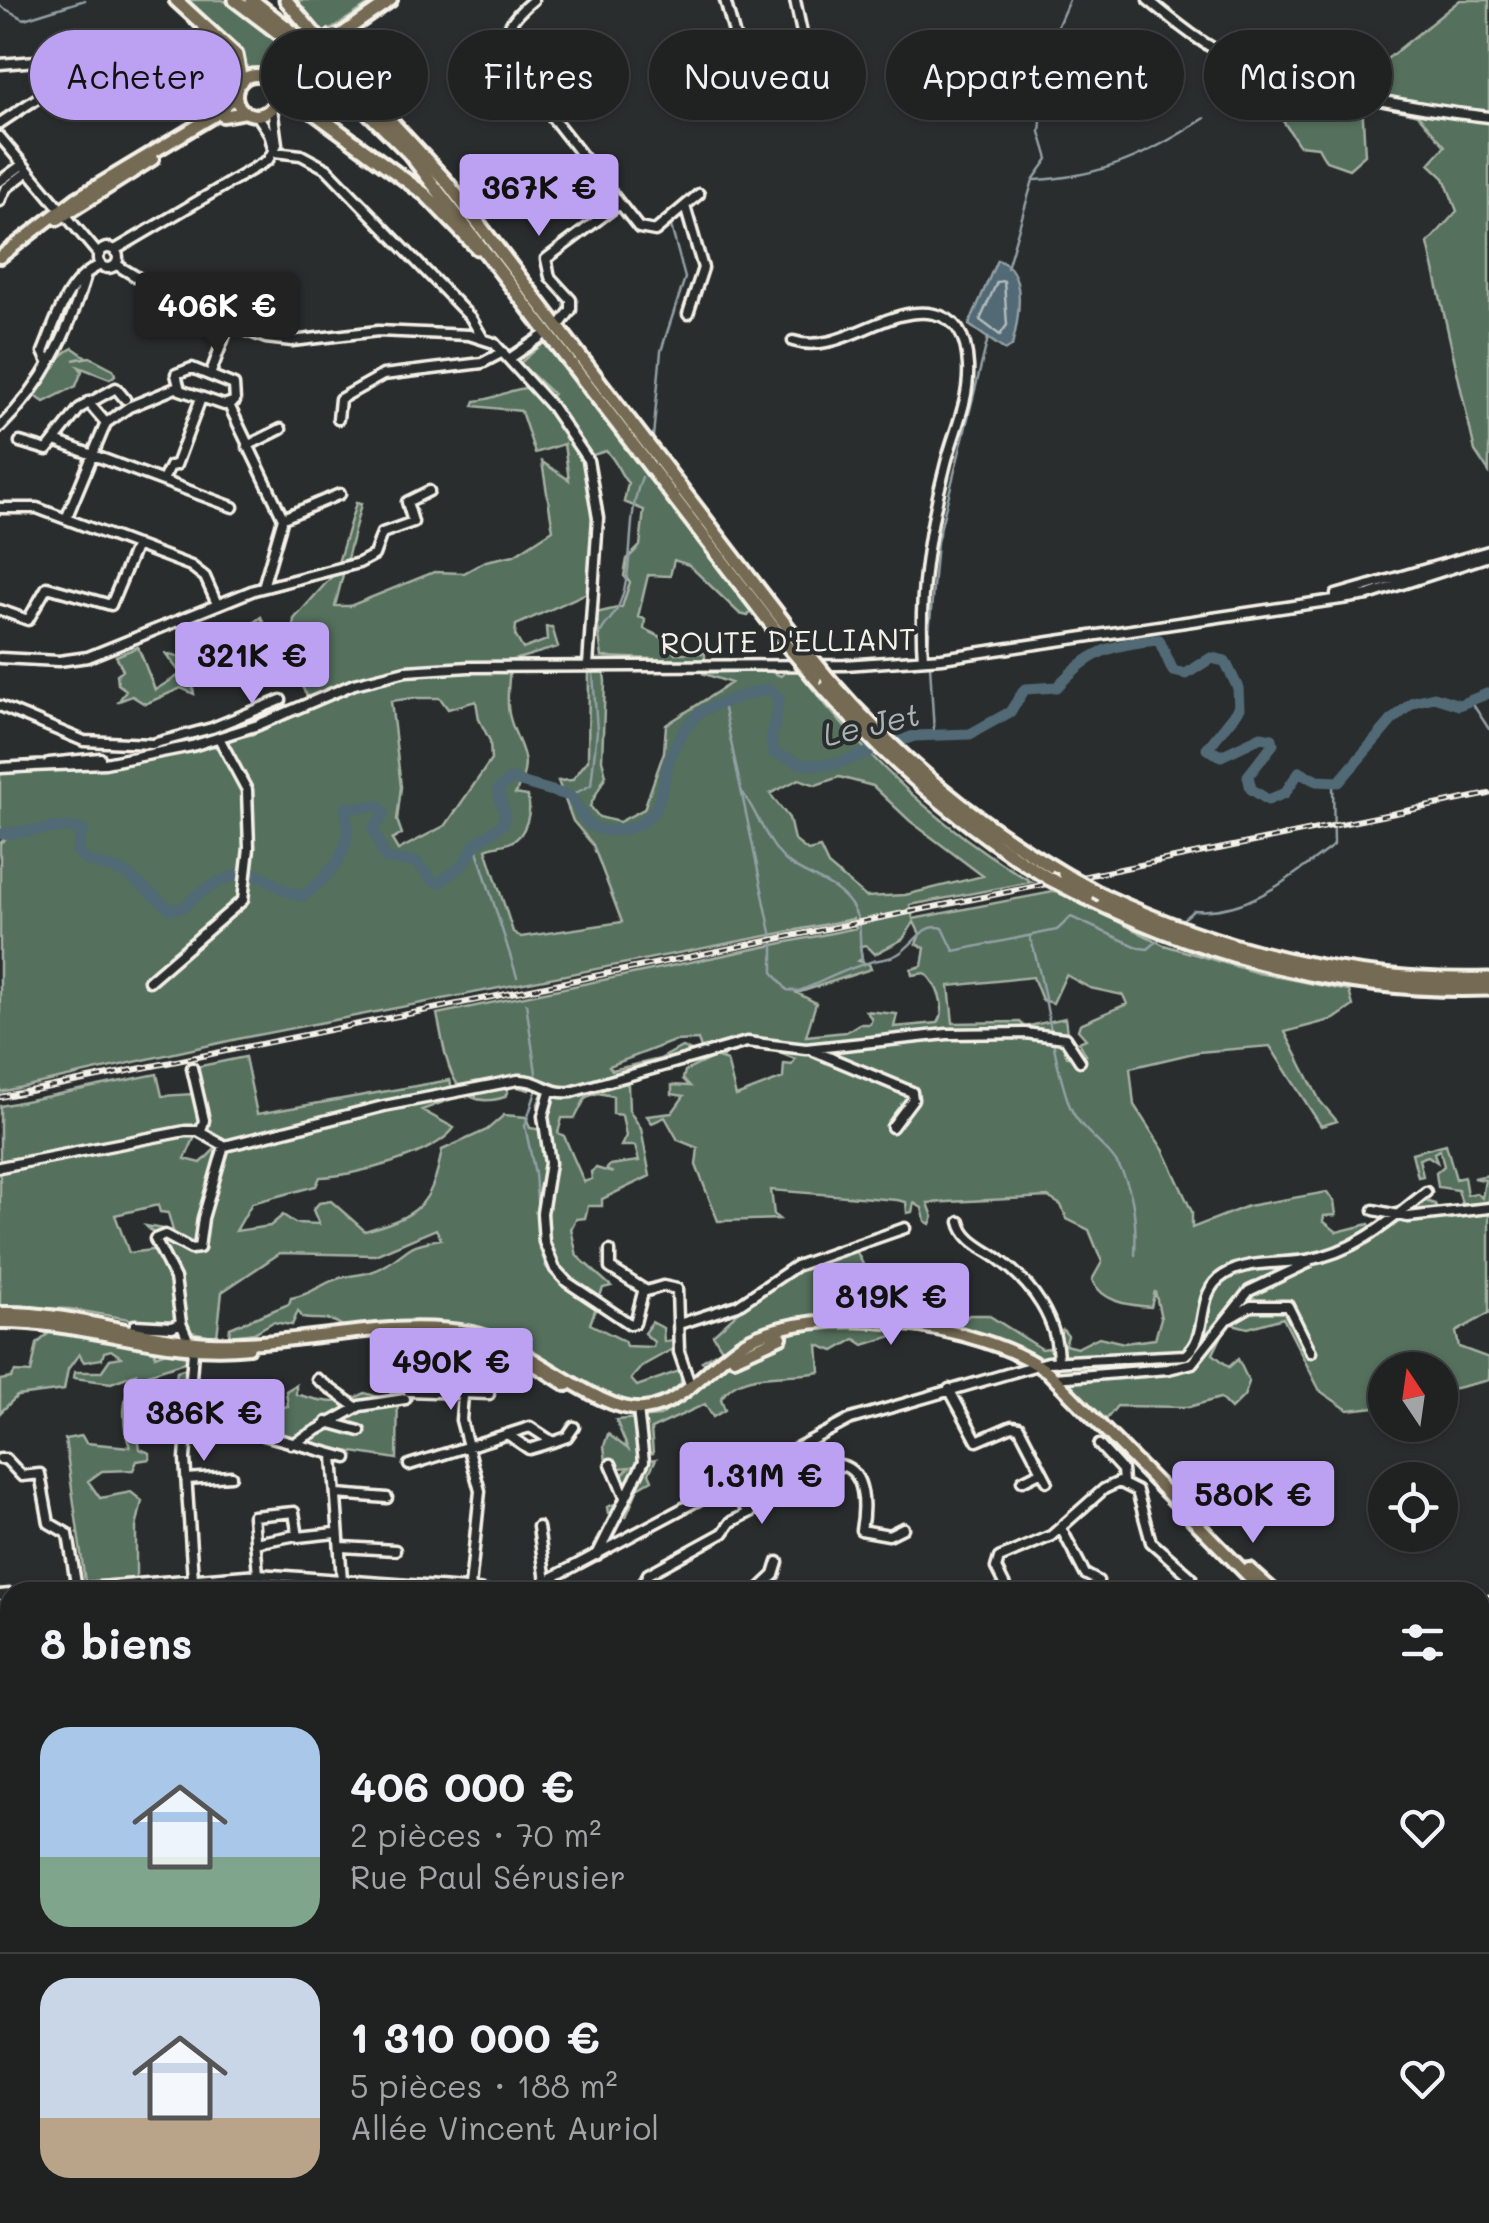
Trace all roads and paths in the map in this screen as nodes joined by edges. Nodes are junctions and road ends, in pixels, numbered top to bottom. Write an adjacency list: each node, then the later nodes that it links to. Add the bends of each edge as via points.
1 (176, 0): 17 (highway, via 236,55)
2 (234, 0): 61 (highway, via 318,62 398,141)
3 (252, 0): 11 (highway)
4 (286, 0): 12 (highway)
5 (381, 0): 13 (main road)
6 (391, 0): 14 (main road)
7 (533, 0): 34 (street, via 510,22 508,61)
8 (725, 0): 9 (street, via 741,58 749,64 796,48 802,33)
9 (795, 0)
10 (1148, 0): 21 (street, via 1200,40 1254,67)
11 (290, 30)
12 (310, 30)
13 (343, 30)
14 (344, 30)
15 (0, 64): 26 (street, via 36,61 46,72 48,90)
16 (261, 76): 17 (main road)
17 (242, 81)
18 (241, 102): 20 (main road)
19 (261, 108): 20 (main road)
20 (251, 113): 28 (street, via 270,133); 29 (main road, via 226,115)
21 (1489, 117)
22 (209, 120): 29 (main road)
23 (275, 120): 28 (street)
24 (324, 120): 61 (highway, via 426,195 483,254)
25 (388, 120): 84 (highway, bridge, via 463,202)
26 (0, 123)
27 (0, 137): 30 (street)
28 (274, 152): 39 (street); 47 (street, via 320,164)
29 (142, 161): 36 (main road); 36 (main road)
30 (24, 169): 31 (street); 36 (street)
31 (2, 184): 33 (street)
32 (699, 194): 35 (street)
33 (0, 201)
34 (619, 204): 37 (street); 45 (street, via 546,259 550,277 572,300)
35 (684, 206): 37 (street); 44 (street, via 703,268)
36 (63, 212): 40 (main road); 41 (street)
37 (648, 232): 38 (street)
38 (652, 242)
39 (115, 250): 41 (street, via 106,248); 42 (street)
40 (0, 257)
41 (100, 260): 42 (street, via 109,269); 43 (street)
42 (117, 265): 46 (street, via 182,305)
43 (86, 275): 51 (street, via 59,352); 51 (street, via 62,303 42,355)
44 (688, 314)
45 (562, 322)
46 (229, 324): 47 (street, via 281,341 378,331); 52 (street)
47 (482, 337): 50 (street)
48 (541, 337): 50 (street)
49 (794, 341): 82 (street, via 820,342 923,312 949,319 962,336 966,392 935,516 922,620)
50 (506, 356): 58 (street, via 378,376 340,399); 83 (street, via 578,440 594,481 598,530)
51 (48, 362): 60 (street, via 33,393)
52 (210, 375): 53 (street, via 182,368 175,376); 57 (street, via 235,388)
53 (178, 387): 54 (street); 59 (street)
54 (201, 398): 57 (street); 67 (street)
55 (125, 399): 56 (street, via 118,388)
56 (88, 402): 59 (street); 64 (street)
57 (228, 405): 65 (street)
58 (338, 419)
59 (106, 423): 66 (street)
60 (0, 427)
61 (622, 427): 84 (highway, bridge, via 787,645)
62 (281, 429): 65 (street)
63 (20, 442): 64 (street, via 44,450)
64 (55, 442): 66 (street)
65 (247, 446): 74 (street)
66 (91, 454): 68 (street); 75 (street)
67 (176, 464): 68 (street); 69 (street)
68 (163, 480): 69 (street)
69 (175, 484): 72 (street)
70 (429, 491): 78 (street, via 412,496 407,502 413,522 382,533 374,555)
71 (340, 494): 74 (street)
72 (233, 507)
73 (0, 508): 75 (street, via 27,506)
74 (283, 518): 78 (street)
75 (66, 519): 76 (street)
76 (136, 545): 79 (street, via 198,570); 80 (street, via 111,606 46,586 29,619)
77 (1489, 554): 82 (street, ROUTE D'ELLIANT, via 1368,595)
78 (263, 587): 79 (street)
79 (217, 604): 81 (street, via 88,657)
80 (0, 610)
81 (0, 658)
82 (924, 660): 83 (street, ROUTE D'ELLIANT)
83 (588, 666): 87 (street, ROUTE D'ELLIANT, via 406,671 354,684)
84 (822, 678): 89 (highway); 89 (highway, via 868,738)
85 (281, 700): 88 (street, via 155,744)
86 (0, 706): 88 (street)
87 (224, 737): 90 (street, ROUTE D'ELLIANT); 93 (street, via 247,790 247,874 239,907)
88 (82, 740): 90 (street)
89 (893, 755): 92 (highway, bridge, via 1064,874 1197,935 1308,964 1410,978); 94 (highway, bridge, via 967,825 1048,878 1168,935 1251,961 1374,985)
90 (86, 762): 91 (street, ROUTE D'ELLIANT)
91 (0, 768)
92 (1489, 979)
93 (150, 981)
94 (1489, 989)
95 (810, 1049): 96 (street, via 948,1034 1038,1033 1065,1038); 98 (street, via 742,1043 582,1089); 99 (street, via 912,1092)
96 (1080, 1061)
97 (192, 1068): 100 (street)
98 (550, 1091): 101 (street, via 528,1079 482,1085); 113 (street, via 543,1116 550,1174 541,1228 555,1269 630,1324)
99 (892, 1127)
100 (201, 1132): 101 (street); 102 (street)
101 (224, 1146): 117 (street, via 199,1248 165,1235 154,1239 174,1278)
102 (0, 1167)
103 (1426, 1192): 106 (street)
104 (1489, 1208): 106 (street)
105 (1374, 1210): 106 (street)
106 (1399, 1214): 110 (street, via 1368,1237)
107 (960, 1222): 124 (street, via 1039,1302 1053,1325)
108 (905, 1228): 118 (street, via 801,1264 732,1308)
109 (610, 1251): 113 (street, via 612,1270)
110 (1311, 1260): 115 (street, via 1256,1285); 124 (street, via 1220,1277 1206,1295 1197,1340 1184,1355)
111 (684, 1277): 112 (street)
112 (675, 1288): 113 (street); 118 (street, via 681,1296)
113 (645, 1290)
114 (0, 1312): 119 (main road, via 62,1315)
115 (1226, 1320): 122 (street, via 1251,1306 1288,1306); 127 (street, via 1187,1365)
116 (0, 1322): 119 (main road)
117 (181, 1322): 119 (street, via 172,1328 138,1325); 120 (street)
118 (679, 1324): 129 (street, via 679,1352)
119 (130, 1333): 120 (main road)
120 (192, 1346): 134 (main road, via 416,1329 476,1333 519,1348); 151 (street)
121 (1000, 1348): 123 (main road); 126 (street); 129 (main road, via 900,1322 784,1329 742,1344)
122 (1311, 1352)
123 (1022, 1356): 125 (main road); 126 (street)
124 (1058, 1362): 125 (street)
125 (1039, 1366): 126 (street); 127 (main road)
126 (1007, 1373): 130 (street)
127 (1054, 1378): 164 (main road)
128 (317, 1379): 133 (street)
129 (692, 1389): 134 (main road)
130 (949, 1389): 149 (street, via 975,1440 1017,1426); 155 (street, via 852,1419)
131 (489, 1394): 132 (street)
132 (463, 1395): 133 (street, via 407,1395); 143 (street)
133 (356, 1408): 135 (street)
134 (638, 1412): 157 (street, via 644,1461)
135 (327, 1422): 137 (street); 141 (street)
136 (574, 1427): 140 (street)
137 (360, 1431)
138 (507, 1434): 140 (street, via 530,1426); 140 (street, via 529,1450); 143 (street)
139 (264, 1435): 141 (street)
140 (552, 1442)
141 (292, 1444): 144 (street)
142 (1099, 1445): 154 (street, via 1123,1472)
143 (468, 1446): 148 (street); 178 (street, via 480,1491)
144 (333, 1456): 145 (street); 156 (street)
145 (348, 1458)
146 (0, 1459): 175 (street, via 19,1475 40,1474 49,1523 68,1534)
147 (612, 1464): 157 (street)
148 (408, 1465)
149 (1042, 1471): 152 (street); 153 (street)
150 (231, 1476): 151 (street)
151 (186, 1479): 172 (street)
152 (1022, 1481)
153 (1048, 1482)
154 (1123, 1482): 162 (street, via 1104,1488); 183 (street, via 1139,1494 1151,1542 1191,1577)
155 (730, 1483): 159 (street); 169 (street)
156 (337, 1494): 158 (street); 167 (street)
157 (625, 1497): 169 (street)
158 (387, 1498)
159 (748, 1514): 161 (street, via 844,1465 867,1501 862,1530 889,1535); 179 (street)
160 (538, 1527): 174 (street)
161 (903, 1528)
162 (1061, 1528): 181 (street, via 996,1560); 182 (street, via 1085,1574)
163 (335, 1533): 165 (street)
164 (1206, 1533): 184 (main road); 185 (main road)
165 (297, 1536): 166 (street); 166 (street, via 294,1512 253,1516)
166 (255, 1540): 171 (street)
167 (342, 1547): 168 (street); 173 (street)
168 (394, 1550)
169 (597, 1555): 174 (street)
170 (778, 1562): 180 (street)
171 (258, 1574): 172 (street); 173 (street)
172 (193, 1579): 176 (street)
173 (342, 1580): 177 (street)
174 (546, 1581)
175 (76, 1582)
176 (161, 1582)
177 (350, 1582)
178 (470, 1582)
179 (644, 1582)
180 (767, 1582)
181 (1004, 1582)
182 (1098, 1582)
183 (1186, 1582)
184 (1254, 1582)
185 (1264, 1582)

